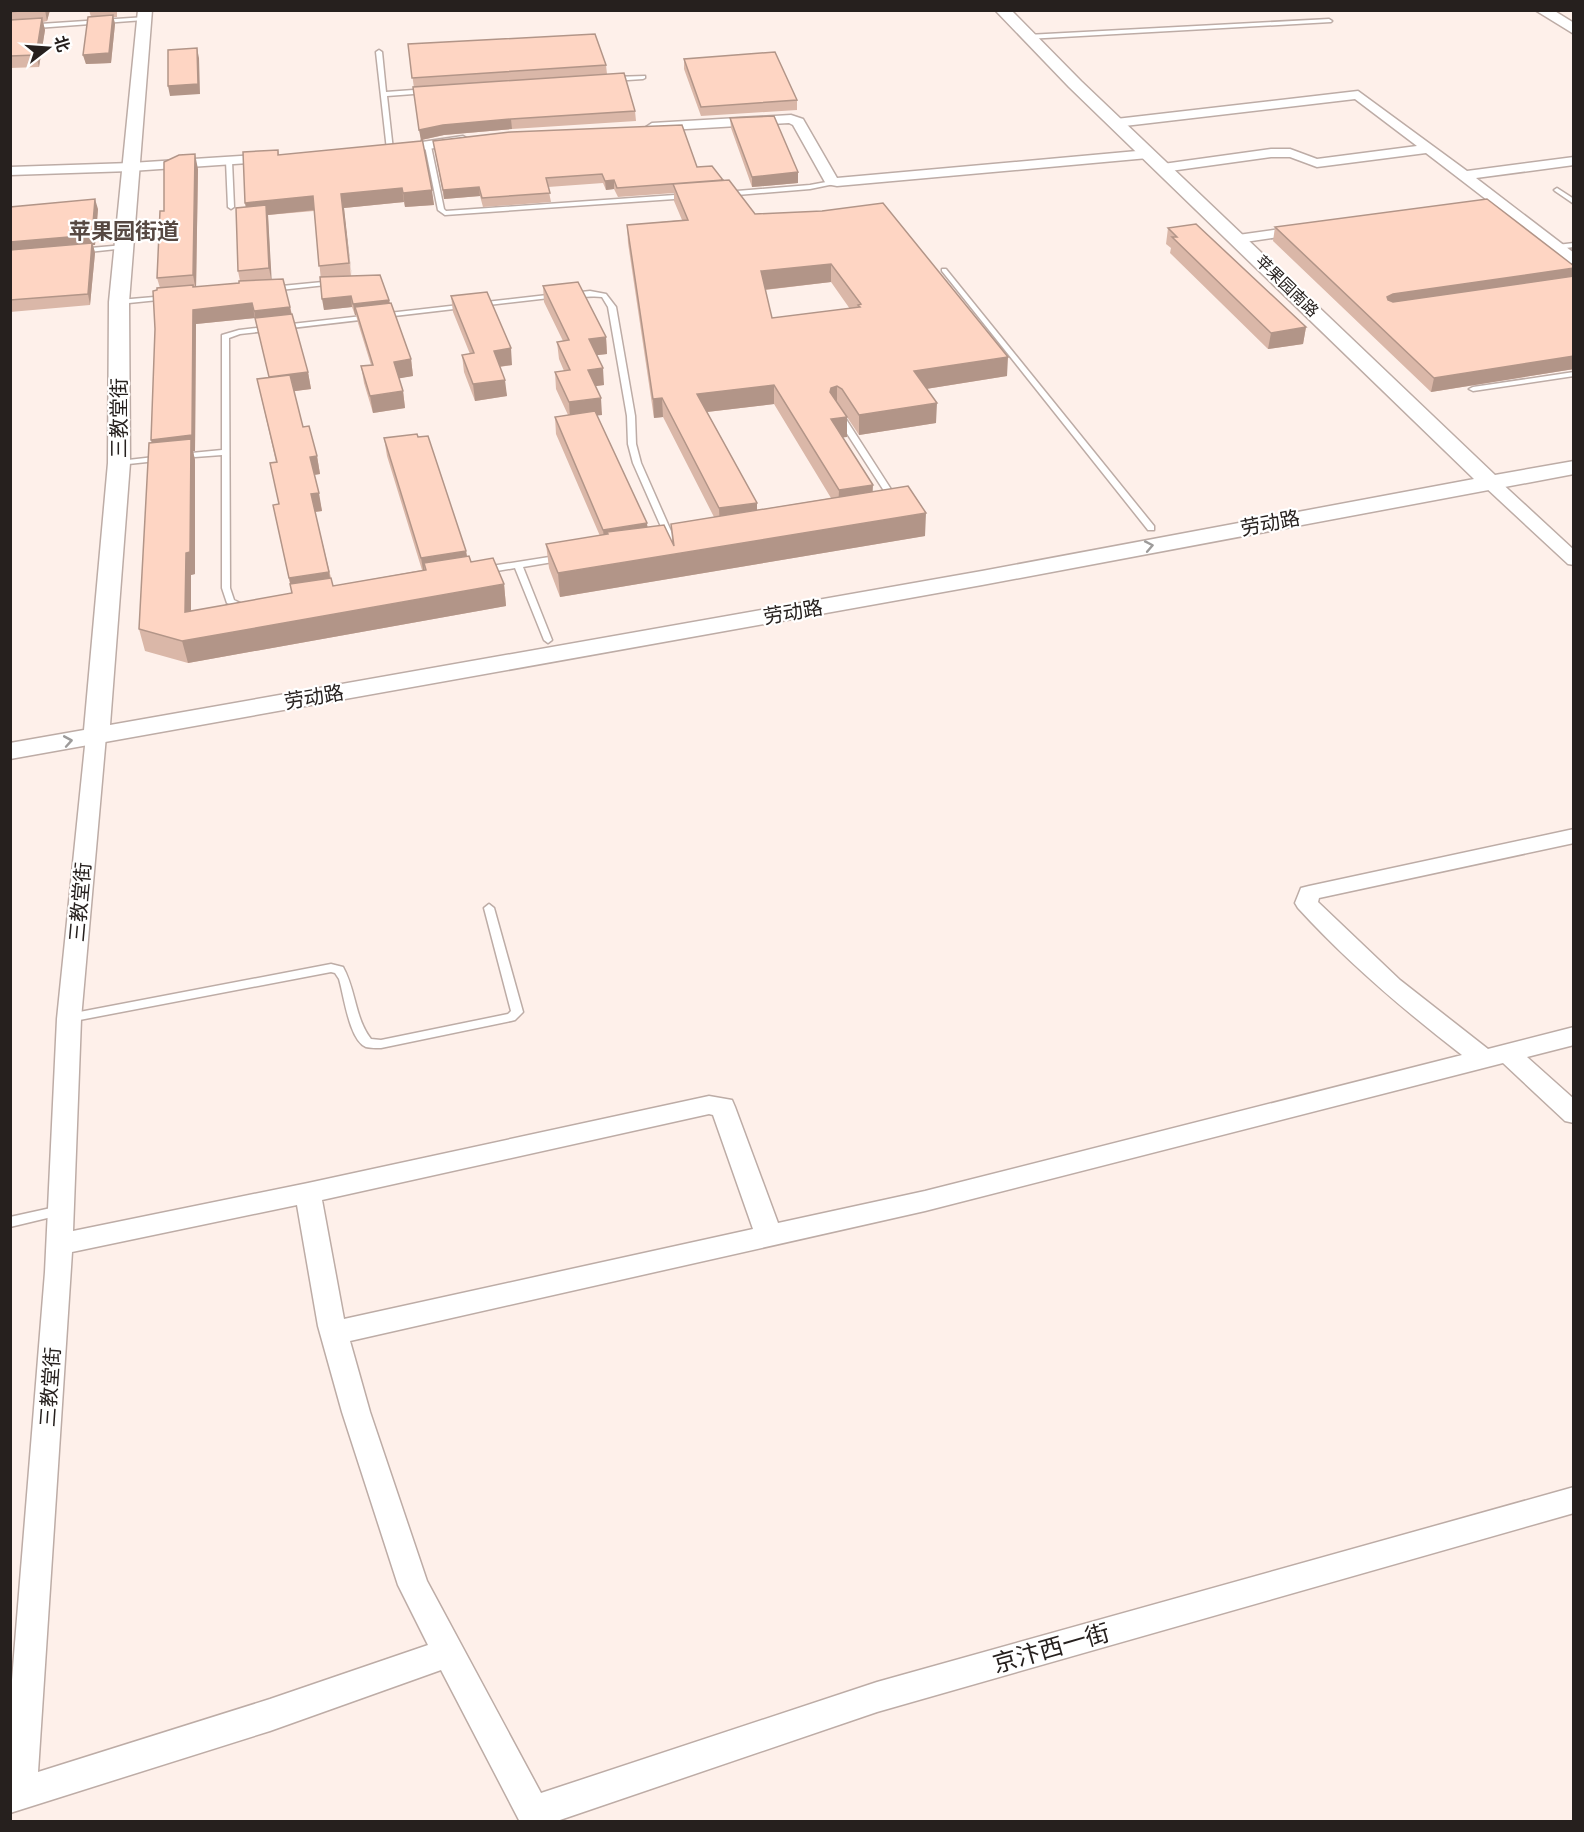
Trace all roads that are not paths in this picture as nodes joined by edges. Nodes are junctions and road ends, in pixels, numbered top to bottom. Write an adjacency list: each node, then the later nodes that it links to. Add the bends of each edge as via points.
1 (1002, 10): 9 (street, 苹果园南路)
2 (1542, 10): 8 (street)
3 (1556, 10): 6 (street)
4 (144, 14): 7 (lane); 25 (street, 三教堂街)
5 (1329, 21): 9 (lane)
6 (1574, 21)
7 (10, 28)
8 (1574, 30)
9 (1028, 37): 15 (street, 苹果园南路)
10 (379, 52): 14 (lane)
11 (643, 77): 12 (lane)
12 (608, 80)
13 (431, 91): 14 (lane)
14 (384, 94): 20 (lane)
15 (1116, 123): 19 (street, via 1358,95); 21 (street, 苹果园南路)
16 (641, 127): 29 (street, via 791,119 798,122 831,181)
17 (478, 138): 18 (street)
18 (428, 146): 20 (street); 32 (lane, via 441,210 451,214)
19 (1428, 149): 26 (street, via 1317,163 1297,155 1276,154); 28 (street)
20 (385, 150)
21 (1148, 153): 26 (street, 苹果园南路); 29 (street)
22 (287, 157): 23 (street)
23 (229, 161): 25 (street); 36 (lane)
24 (1574, 161): 28 (street)
25 (131, 167): 27 (street); 40 (street, 三教堂街)
26 (1163, 168): 38 (street, 苹果园南路)
27 (10, 171)
28 (1463, 176): 34 (street)
29 (837, 182): 31 (lane)
30 (1557, 190): 33 (lane)
31 (717, 194)
32 (694, 196)
33 (1574, 202)
34 (1500, 203): 35 (street); 41 (street)
35 (1477, 206)
36 (231, 207)
37 (1317, 228): 38 (street)
38 (1238, 239): 56 (street, 苹果园南路)
39 (1574, 245): 41 (lane)
40 (124, 247): 42 (lane); 48 (street, 三教堂街)
41 (1557, 247): 43 (street)
42 (67, 252)
43 (1574, 260)
44 (944, 270): 58 (lane)
45 (340, 283): 46 (lane)
46 (258, 290)
47 (177, 297): 48 (lane)
48 (119, 302): 54 (street, 三教堂街)
49 (1574, 374): 50 (lane)
50 (1473, 389)
51 (836, 410): 57 (lane, via 892,497)
52 (226, 452): 54 (lane); 60 (lane, via 225,337 239,332 590,292 604,294 612,307 631,416 632,444); 66 (lane, via 226,588 230,601 241,607)
53 (1574, 453): 56 (street, 劳动路)
54 (119, 463): 68 (street, 三教堂街)
55 (1574, 466): 56 (street, 劳动路)
56 (1484, 476): 58 (street, 劳动路); 63 (street, 苹果园南路); 68 (street, 劳动路, one-way to 56, via 982,578)
57 (883, 508)
58 (1151, 528): 67 (street, 劳动路, via 976,567)
59 (683, 539): 60 (lane)
60 (671, 541): 61 (lane)
61 (660, 543)
62 (566, 557): 64 (lane)
63 (1574, 560)
64 (519, 565): 65 (lane); 67 (lane)
65 (472, 572)
66 (262, 606)
67 (548, 640): 68 (street, 劳动路)
68 (96, 727): 69 (street, 劳动路); 70 (street, 劳动路, one-way to 68); 73 (street, 三教堂街)
69 (10, 733)
70 (10, 751)
71 (1574, 836): 75 (street, via 1309,893 1306,903 1330,930 1401,996)
72 (489, 908): 73 (lane, via 517,1012 511,1017 381,1044 368,1043 358,1034 347,981 339,970 332,968)
73 (69, 1018): 78 (street, 三教堂街)
74 (1574, 1036): 75 (street)
75 (1496, 1056): 76 (street); 80 (street, via 925,1201)
76 (1574, 1114)
77 (308, 1192): 80 (street, via 709,1105 723,1107); 81 (street); 82 (street)
78 (60, 1211): 79 (lane); 81 (street, 三教堂街)
79 (10, 1221)
80 (769, 1236): 82 (street)
81 (59, 1244): 85 (street, 三教堂街)
82 (334, 1333): 84 (street, via 413,1585)
83 (1574, 1500): 86 (street, 京汴西一街, via 877,1697)
84 (448, 1653): 85 (street, via 270,1715); 86 (street)
85 (15, 1796)
86 (551, 1813)

